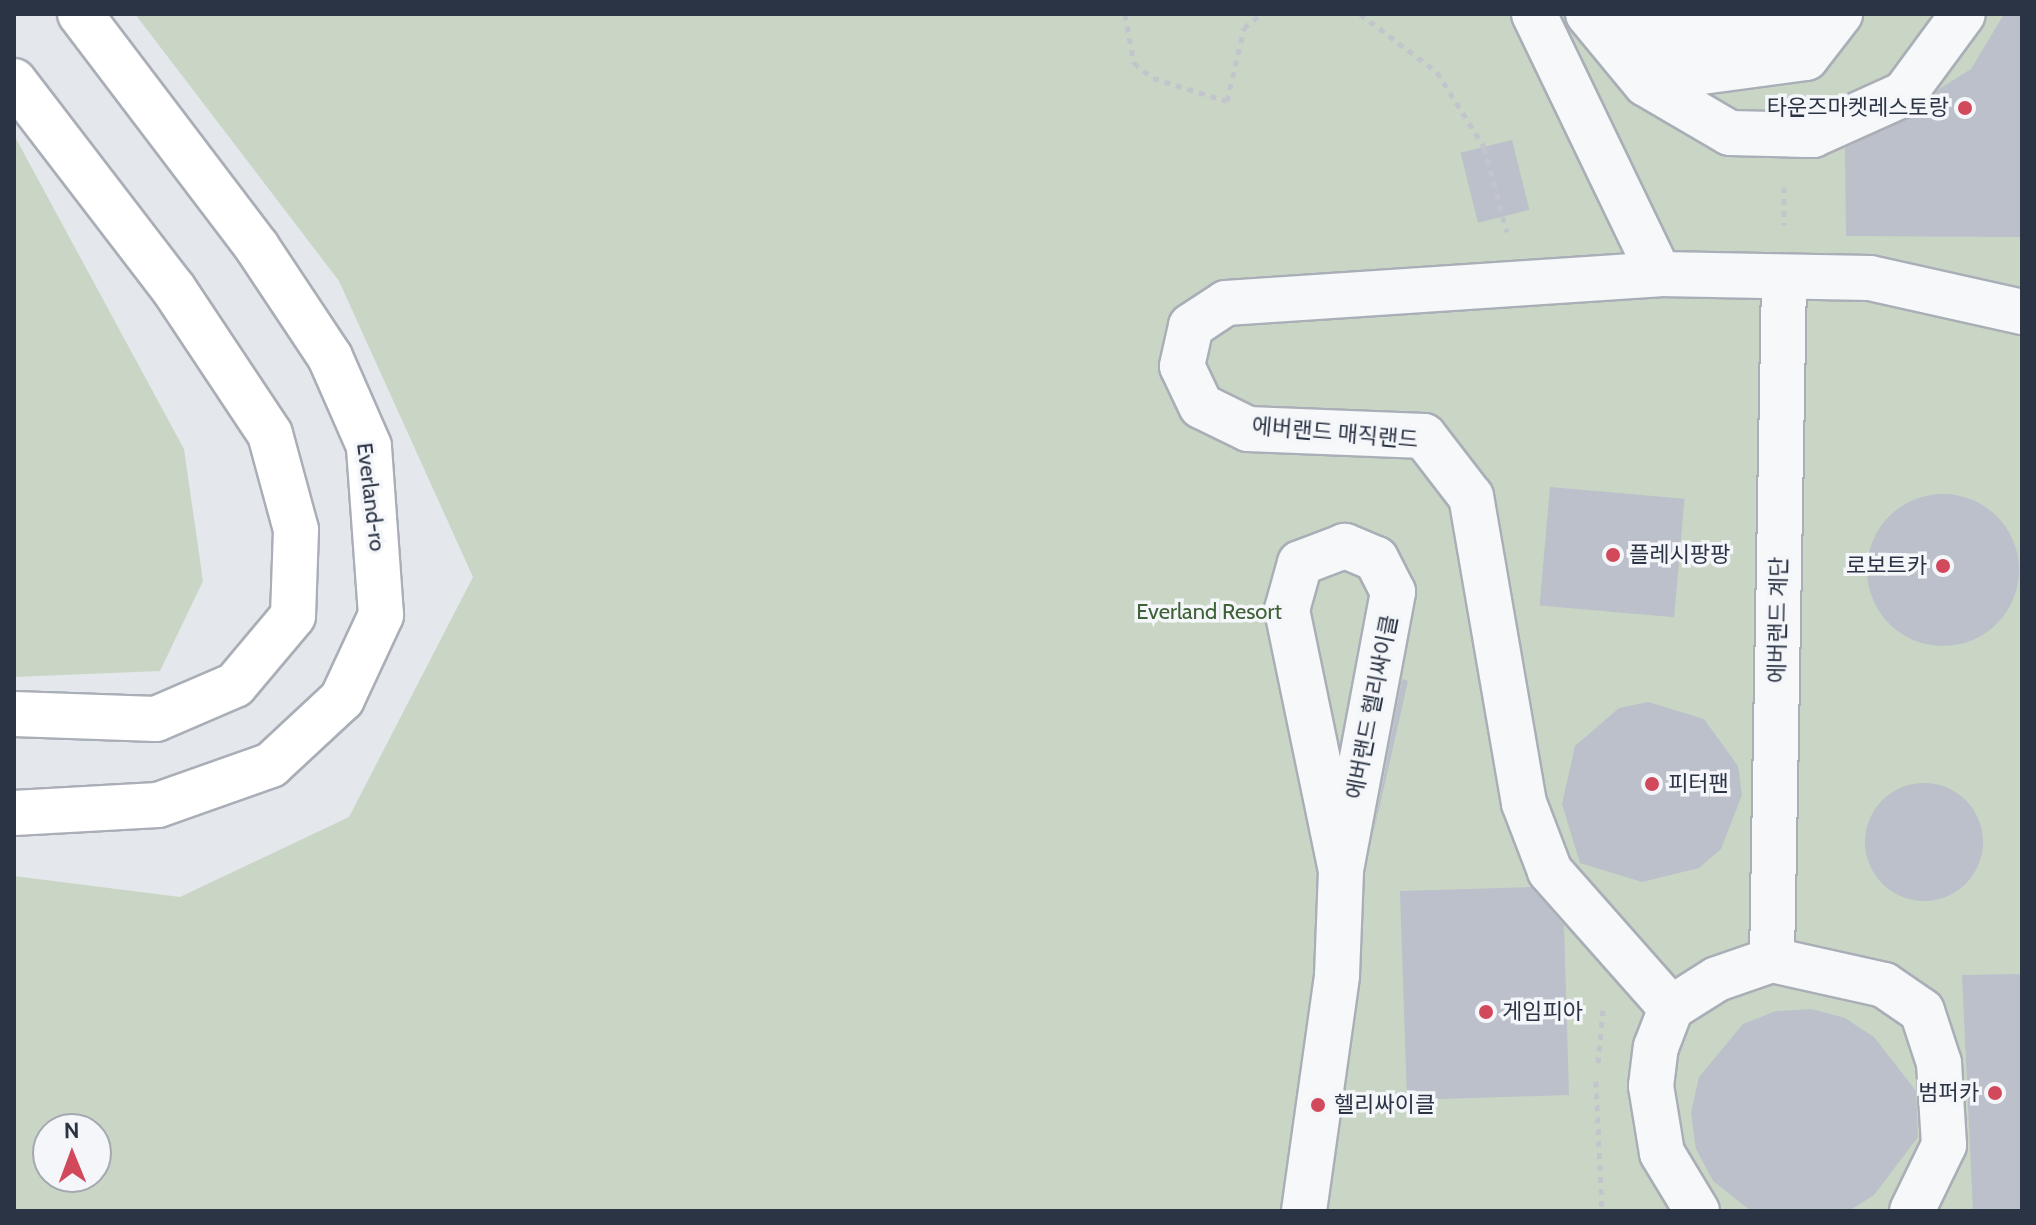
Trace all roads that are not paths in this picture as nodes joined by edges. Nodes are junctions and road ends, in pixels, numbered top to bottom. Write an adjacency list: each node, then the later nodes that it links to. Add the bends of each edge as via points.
1 (80, 14): 15 (street, Everland-ro, via 257,247 330,357 369,446 381,615 342,699 271,765 158,805)
2 (1534, 14): 11 (street)
3 (1588, 14): 10 (street)
4 (1627, 14): 7 (street, via 1702,72 1806,58); 10 (street)
5 (1685, 14): 6 (street, via 1699,28 1781,27)
6 (1790, 14)
7 (1840, 14)
8 (1963, 14): 10 (street, via 1904,94 1798,134 1730,133)
9 (14, 81): 14 (street, via 173,288 270,434 296,530 293,616 235,685 156,719)
10 (1646, 84)
11 (1659, 274): 12 (street, 에버랜드 매직랜드); 18 (street, 에버랜드 매직랜드, via 1226,303 1191,326 1182,366 1201,406 1248,429 1424,436 1471,497 1524,803 1550,871)
12 (1784, 280): 13 (street, 에버랜드 매직랜드, via 1870,278); 17 (street, 에버랜드 계단)
13 (2022, 312)
14 (14, 714)
15 (14, 813)
16 (1341, 870): 16 (street, 에버랜드 헬리싸이클, via 1287,610 1300,563 1345,546 1376,559 1393,592); 19 (street, 에버랜드 헬리싸이클, via 1337,975)
17 (1772, 960): 18 (street, via 1717,979); 21 (street, via 1884,985 1922,1011 1939,1063 1944,1145)
18 (1671, 1008): 20 (street, via 1651,1086 1662,1153)
19 (1304, 1211)
20 (1697, 1211)
21 (1912, 1211)

